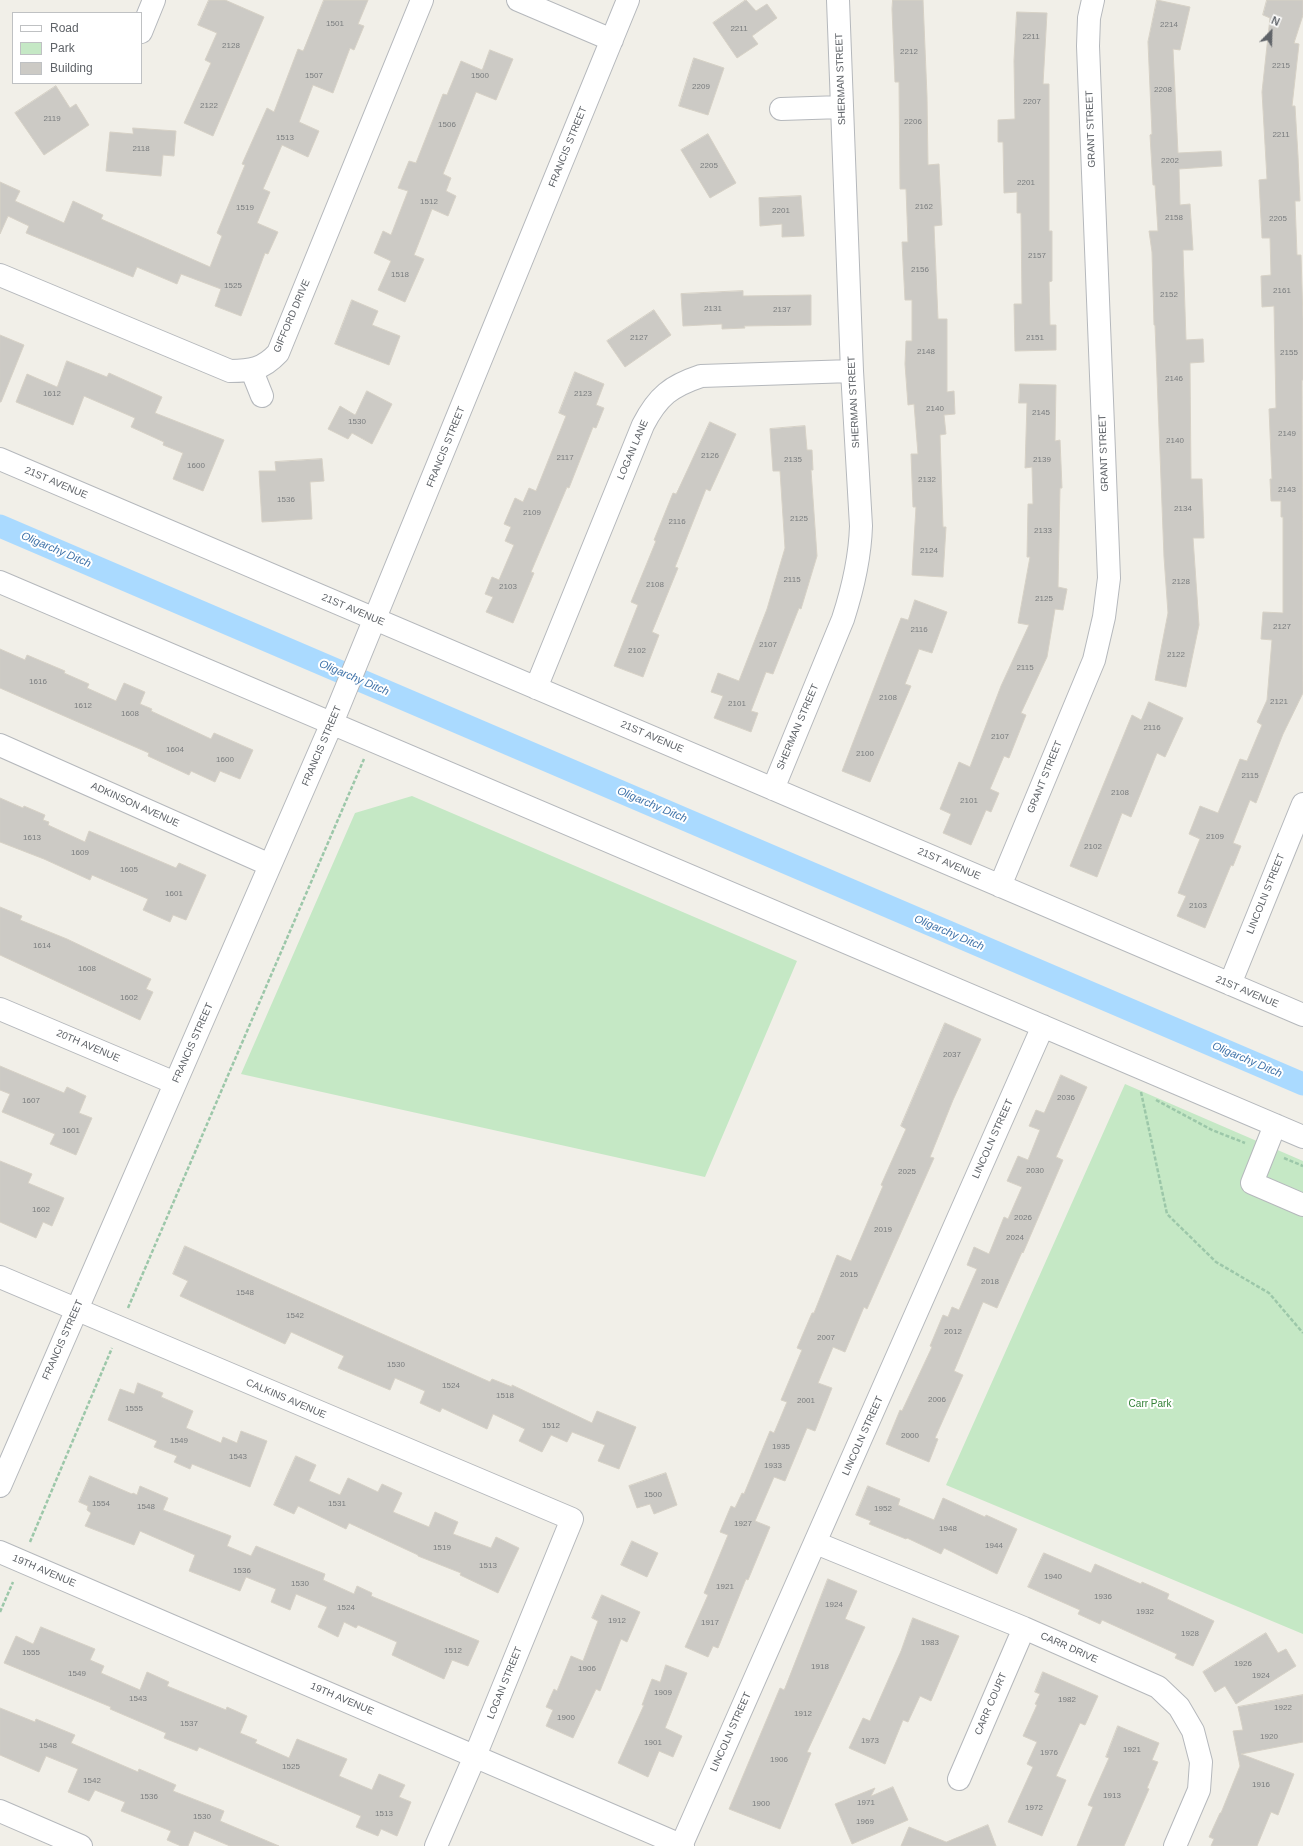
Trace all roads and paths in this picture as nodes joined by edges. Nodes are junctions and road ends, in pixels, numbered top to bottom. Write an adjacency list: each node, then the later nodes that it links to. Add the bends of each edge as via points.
1 (154, 0): 7 (street)
2 (422, 0): 12 (street, GIFFORD DRIVE, via 278,353)
3 (518, 0): 8 (street)
4 (628, 0): 8 (street, FRANCIS STREET)
5 (838, 0): 9 (street, SHERMAN STREET)
6 (1093, 0): 25 (street, GRANT STREET, via 1089,18 1088,46 1109,578 1104,617 1094,660)
7 (142, 30)
8 (612, 40): 17 (street, FRANCIS STREET)
9 (842, 107): 10 (street); 13 (street, SHERMAN STREET)
10 (781, 109)
11 (0, 275): 12 (street, GIFFORD DRIVE, via 230,372)
12 (252, 371): 14 (street)
13 (852, 371): 18 (street, LOGAN LANE, via 701,376 681,383 665,394 652,408 643,425); 22 (street, SHERMAN STREET, via 861,526 857,569 843,619)
14 (262, 396)
15 (0, 459): 17 (street, 21ST AVENUE)
16 (0, 582): 19 (street)
17 (375, 619): 18 (street, 21ST AVENUE); 19 (street, FRANCIS STREET)
18 (536, 688): 22 (street, 21ST AVENUE)
19 (332, 723): 24 (street, FRANCIS STREET); 29 (street)
20 (0, 746): 24 (street, ADKINSON AVENUE)
21 (365, 757): 43 (path)
22 (773, 789): 25 (street, 21ST AVENUE)
23 (1303, 804): 26 (street, LINCOLN STREET)
24 (270, 865): 30 (street, FRANCIS STREET)
25 (1000, 886): 26 (street, 21ST AVENUE)
26 (1230, 984): 28 (street, 21ST AVENUE)
27 (0, 1009): 30 (street, 20TH AVENUE)
28 (1303, 1016)
29 (1043, 1026): 35 (street); 47 (street, LINCOLN STREET)
30 (175, 1083): 42 (street, FRANCIS STREET)
31 (1134, 1090): 32 (path)
32 (1142, 1093): 33 (path); 44 (path, via 1167,1214 1216,1262 1269,1293)
33 (1148, 1096)
34 (1154, 1100): 37 (path, via 1212,1130)
35 (1275, 1125): 36 (street); 40 (street, via 1252,1183)
36 (1303, 1137)
37 (1252, 1146)
38 (1282, 1156): 39 (path)
39 (1303, 1166)
40 (1303, 1205)
41 (0, 1277): 42 (street, CALKINS AVENUE)
42 (76, 1310): 43 (street, CALKINS AVENUE); 45 (street, FRANCIS STREET)
43 (120, 1328): 46 (street, CALKINS AVENUE); 49 (path)
44 (1303, 1334)
45 (0, 1486)
46 (572, 1520): 52 (street, LOGAN STREET)
47 (816, 1543): 51 (street, CARR DRIVE); 57 (street, LINCOLN STREET)
48 (0, 1552): 49 (street, 19TH AVENUE)
49 (22, 1562): 50 (path); 52 (street, 19TH AVENUE)
50 (0, 1612)
51 (1024, 1628): 53 (street, CARR COURT); 58 (street, CARR DRIVE, via 1158,1687 1179,1707 1193,1731 1201,1762 1198,1790)
52 (475, 1756): 56 (street, LOGAN STREET); 57 (street, 19TH AVENUE)
53 (959, 1779)
54 (0, 1811): 55 (street)
55 (81, 1846)
56 (436, 1846)
57 (682, 1846)
58 (1175, 1846)

